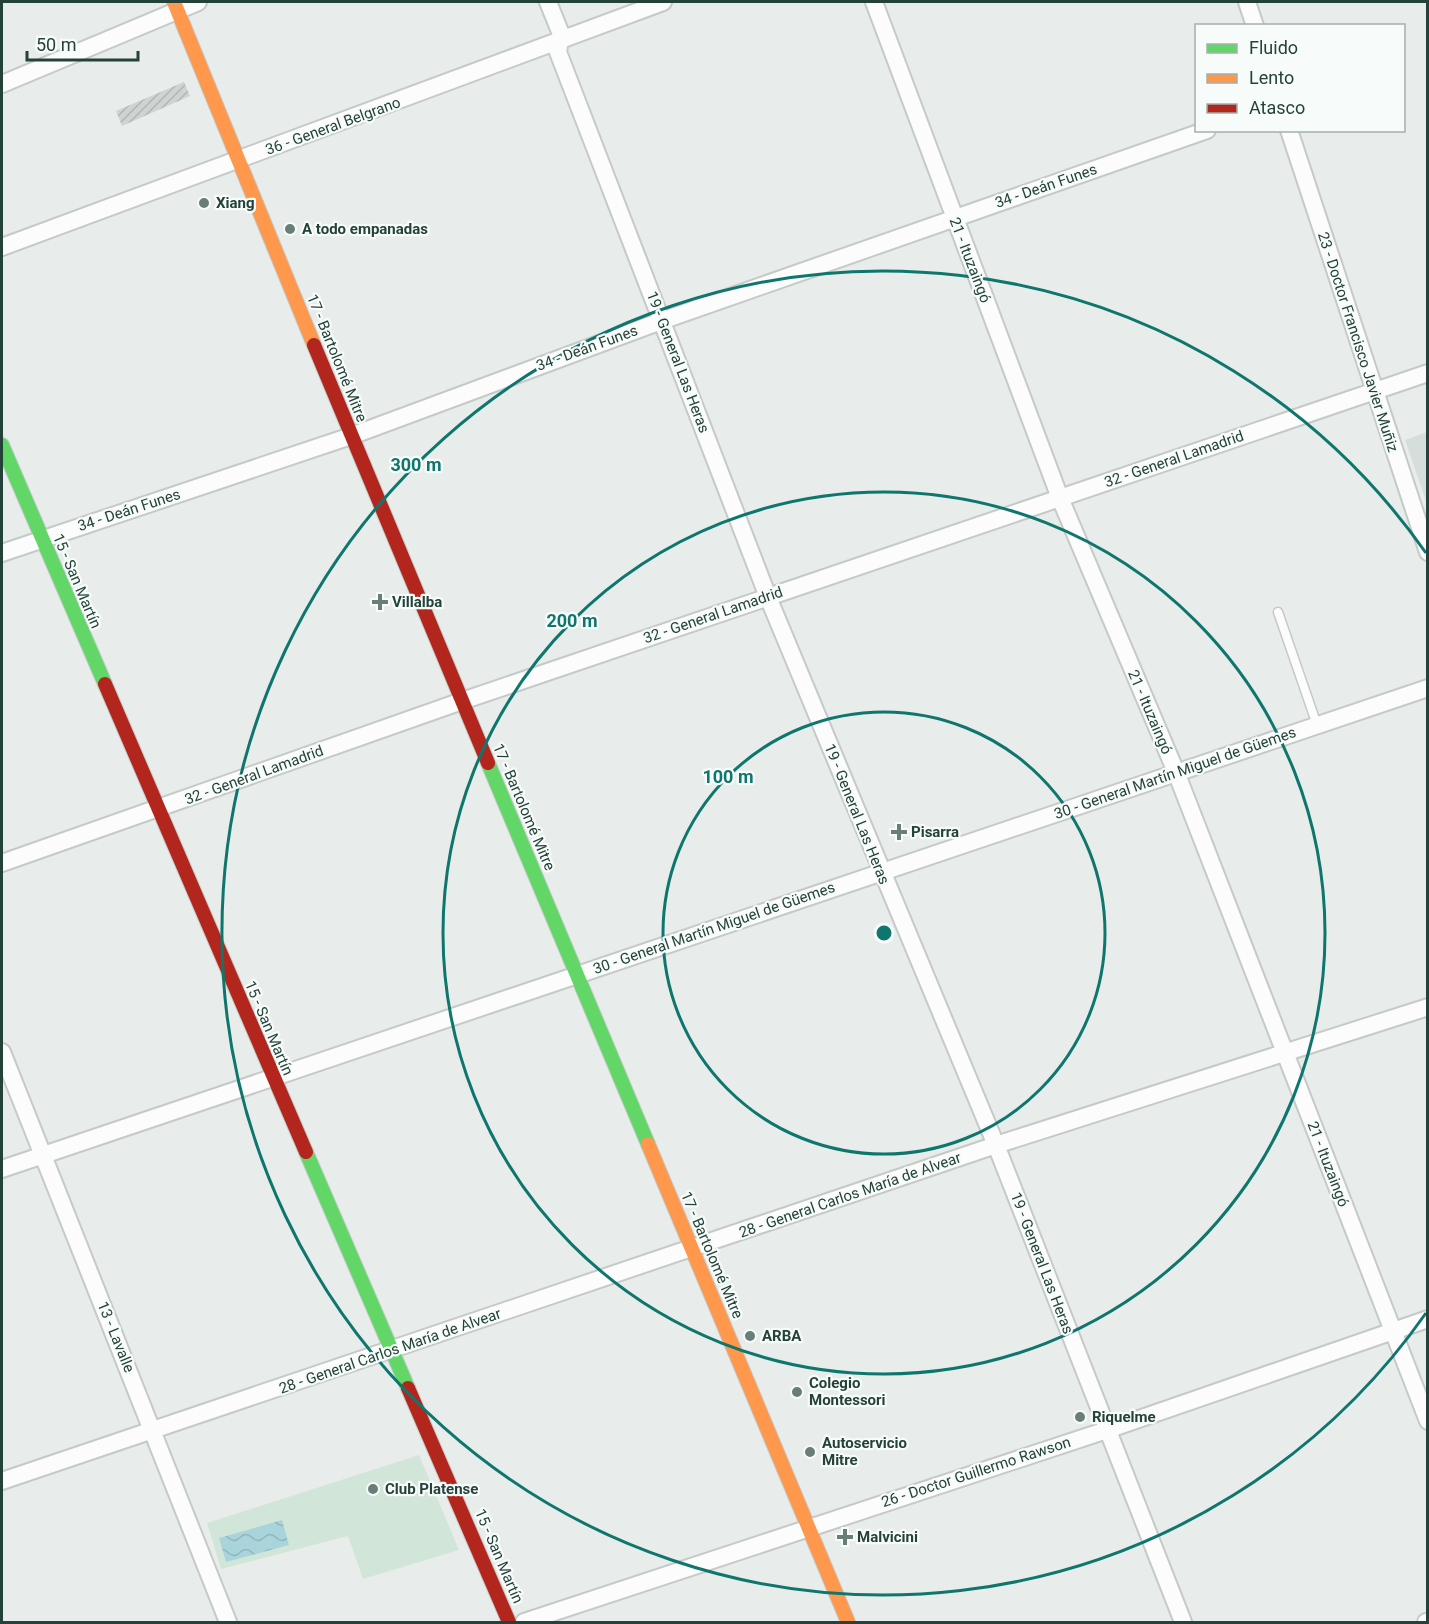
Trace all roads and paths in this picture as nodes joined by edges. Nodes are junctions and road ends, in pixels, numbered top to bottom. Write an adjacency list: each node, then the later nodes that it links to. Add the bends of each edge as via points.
1 (198, 2): 6 (street)
2 (548, 2): 8 (street, 19 - General Las Heras, via 561,34)
3 (663, 2): 8 (street, 36 - General Belgrano)
4 (874, 2): 13 (street, 21 - Ituzaingó)
5 (1247, 2): 7 (street)
6 (176, 6): 9 (street); 12 (street, 17 - Bartolomé Mitre)
7 (1254, 24)
8 (560, 42): 12 (street, 36 - General Belgrano); 15 (street, 19 - General Las Heras, via 558,52)
9 (2, 84)
10 (1201, 132): 13 (street, 34 - Deán Funes)
11 (1290, 132): 17 (street, 23 - Doctor Francisco Javier Muñiz)
12 (239, 161): 14 (street, 36 - General Belgrano); 18 (street, 17 - Bartolomé Mitre)
13 (954, 218): 15 (street, 34 - Deán Funes); 20 (street, 21 - Ituzaingó)
14 (2, 247)
15 (661, 321): 18 (street, 34 - Deán Funes); 24 (street, 19 - General Las Heras)
16 (1428, 374): 17 (street, 32 - General Lamadrid)
17 (1374, 392): 20 (street, 32 - General Lamadrid); 22 (street, 23 - Doctor Francisco Javier Muñiz)
18 (351, 436): 21 (street, 34 - Deán Funes); 27 (street, 17 - Bartolomé Mitre)
19 (2, 445): 21 (street, 15 - San Martín)
20 (1060, 498): 24 (street, 32 - General Lamadrid); 29 (street, 21 - Ituzaingó)
21 (41, 539): 23 (street, 34 - Deán Funes); 30 (street, 15 - San Martín)
22 (1428, 552)
23 (2, 553)
24 (768, 597): 27 (street, 32 - General Lamadrid); 32 (street, 19 - General Las Heras)
25 (1278, 612): 28 (lane)
26 (1428, 688): 28 (street, 30 - General Martín Miguel de Güemes)
27 (462, 701): 30 (street, 32 - General Lamadrid); 33 (street, 17 - Bartolomé Mitre)
28 (1317, 725): 29 (street, 30 - General Martín Miguel de Güemes)
29 (1176, 772): 32 (street, 30 - General Martín Miguel de Güemes); 36 (street, 21 - Ituzaingó)
30 (158, 809): 31 (street, 32 - General Lamadrid); 37 (street, 15 - San Martín)
31 (2, 863)
32 (881, 872): 33 (street, 30 - General Martín Miguel de Güemes); 38 (street, 19 - General Las Heras)
33 (576, 975): 37 (street, 30 - General Martín Miguel de Güemes); 41 (street, 17 - Bartolomé Mitre)
34 (1428, 1007): 36 (street, 28 - General Carlos María de Alvear)
35 (2, 1052): 39 (street, 13 - Lavalle)
36 (1285, 1054): 38 (street, 28 - General Carlos María de Alvear); 43 (street, 21 - Ituzaingó)
37 (272, 1077): 39 (street, 30 - General Martín Miguel de Güemes); 44 (street, 15 - San Martín)
38 (996, 1145): 41 (street, 28 - General Carlos María de Alvear); 47 (street, 19 - General Las Heras)
39 (42, 1155): 40 (street, 30 - General Martín Miguel de Güemes); 46 (street, 13 - Lavalle)
40 (2, 1169)
41 (692, 1249): 44 (street, 28 - General Carlos María de Alvear); 49 (street, 17 - Bartolomé Mitre)
42 (1428, 1319): 43 (street, 26 - Doctor Guillermo Rawson)
43 (1394, 1330): 45 (street, 21 - Ituzaingó); 47 (street, 26 - Doctor Guillermo Rawson)
44 (392, 1350): 46 (street, 28 - General Carlos María de Alvear); 51 (street, 15 - San Martín)
45 (1428, 1421)
46 (153, 1430): 48 (street, 28 - General Carlos María de Alvear); 50 (street, 13 - Lavalle)
47 (1107, 1430): 49 (street, 26 - Doctor Guillermo Rawson); 54 (street, 19 - General Las Heras)
48 (2, 1481)
49 (807, 1527): 52 (street, 26 - Doctor Guillermo Rawson); 53 (street, 17 - Bartolomé Mitre)
50 (228, 1623)
51 (509, 1623)
52 (524, 1623)
53 (848, 1623)
54 (1184, 1623)

